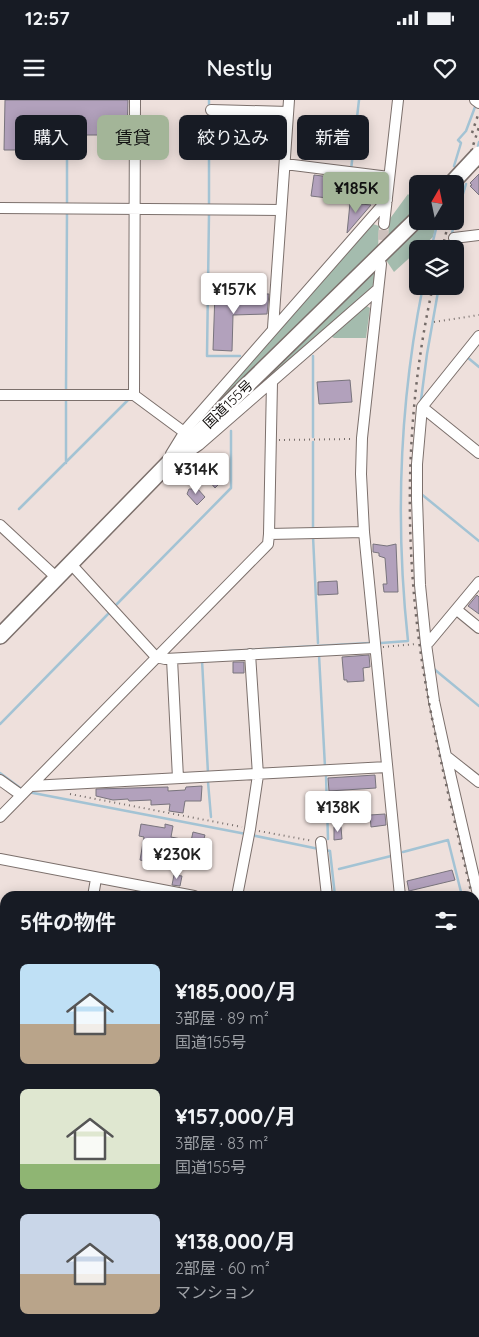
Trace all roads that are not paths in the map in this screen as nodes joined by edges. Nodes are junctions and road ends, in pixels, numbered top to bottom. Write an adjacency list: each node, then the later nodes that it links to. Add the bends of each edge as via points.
1 (135, 100): 14 (street)
2 (290, 100): 7 (street)
3 (398, 100): 11 (street)
4 (475, 100): 5 (street)
5 (479, 104)
6 (211, 110): 7 (street)
7 (288, 112): 9 (street)
8 (479, 154): 10 (highway, bridge)
9 (284, 164): 11 (street); 15 (street)
10 (459, 175)
11 (389, 178): 12 (street)
12 (387, 200): 16 (street); 22 (street)
13 (0, 208): 14 (street)
14 (134, 210): 15 (street); 25 (street)
15 (281, 210): 22 (street)
16 (384, 224)
17 (409, 227): 30 (highway, 国道155号)
18 (479, 235): 19 (street)
19 (454, 238)
20 (381, 264): 21 (street)
21 (378, 289): 24 (street); 32 (street, via 362,438 360,474)
22 (274, 328): 28 (street)
23 (479, 336): 27 (street)
24 (272, 382): 30 (street, via 199,445); 33 (street)
25 (134, 394): 26 (street); 28 (street)
26 (0, 395)
27 (422, 407): 29 (street); 40 (street, via 417,499)
28 (184, 432): 30 (street)
29 (479, 454)
30 (159, 473): 34 (highway, 国道155号)
31 (0, 525): 35 (street)
32 (364, 532): 33 (street); 41 (street)
33 (269, 534): 43 (street, via 268,544)
34 (71, 564): 35 (highway, 国道155号); 43 (street)
35 (58, 578): 39 (highway, 国道155号)
36 (479, 582): 37 (street)
37 (457, 610): 38 (street); 40 (street)
38 (479, 628)
39 (0, 636)
40 (426, 644): 45 (street)
41 (375, 648): 42 (street); 46 (street)
42 (250, 654): 44 (street); 47 (street)
43 (156, 657): 44 (street); 51 (street)
44 (172, 658): 48 (street)
45 (446, 756): 50 (street); 62 (street)
46 (387, 767): 47 (street); 61 (street)
47 (258, 774): 48 (street); 59 (street)
48 (178, 778): 51 (street)
49 (0, 780): 52 (street)
50 (479, 782)
51 (30, 786): 52 (street)
52 (22, 795): 53 (street)
53 (0, 817)
54 (321, 847): 60 (street)
55 (0, 859): 56 (street)
56 (96, 879): 57 (street); 58 (street)
57 (94, 891)
58 (165, 891)
59 (238, 891)
60 (326, 891)
61 (399, 891)
62 (477, 891)

